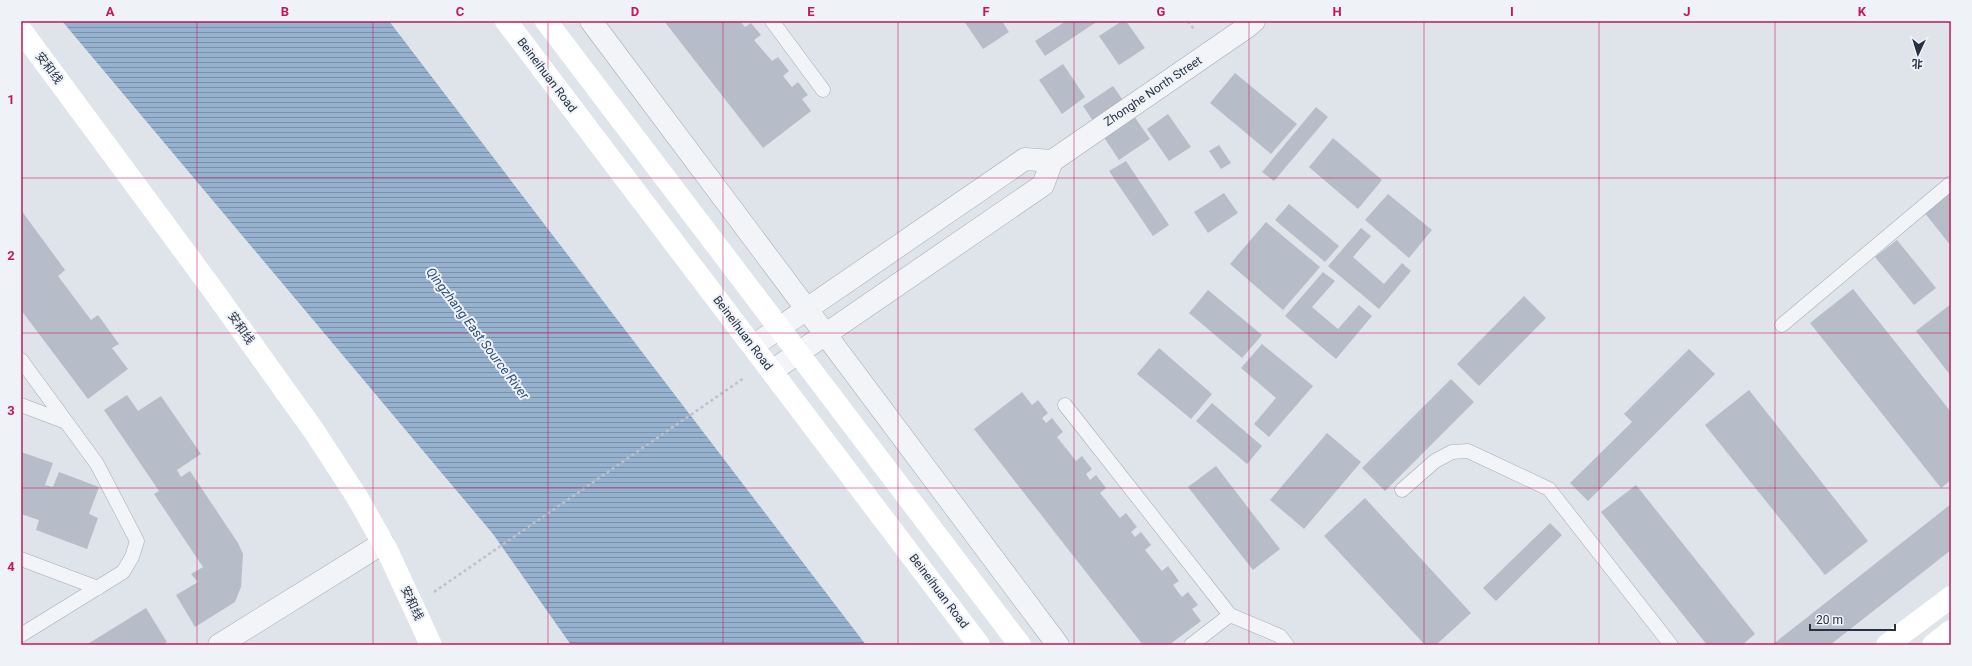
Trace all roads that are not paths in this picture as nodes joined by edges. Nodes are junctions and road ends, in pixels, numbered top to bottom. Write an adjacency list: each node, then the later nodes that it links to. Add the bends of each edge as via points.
1 (506, 21): 14 (main road, Beineihuan Road)
2 (546, 21): 12 (main road)
3 (591, 21): 10 (street)
4 (772, 21): 7 (lane)
5 (1254, 21): 8 (street, Zhonghe North Street)
6 (21, 30): 22 (main road, 安和线, via 213,290 314,432 357,497)
7 (823, 90)
8 (1052, 161): 10 (street, via 1025,159); 13 (street, via 1043,185)
9 (1951, 184): 11 (lane)
10 (806, 309): 12 (street); 13 (street)
11 (1782, 325)
12 (779, 328): 14 (street); 15 (main road)
13 (825, 335): 15 (street); 33 (street)
14 (753, 346): 17 (main road, Beineihuan Road)
15 (798, 353): 17 (street); 32 (main road)
16 (21, 360): 20 (lane)
17 (769, 367): 31 (main road, Beineihuan Road)
18 (21, 405): 20 (lane)
19 (1065, 405): 26 (lane)
20 (66, 422): 24 (lane, via 97,464 137,540 132,557 123,572)
21 (1402, 490): 36 (lane, via 1435,461 1452,452 1468,451 1549,488)
22 (383, 543): 29 (street); 30 (main road, 安和线)
23 (21, 559): 24 (lane)
24 (98, 588): 28 (lane)
25 (1951, 597): 37 (main road)
26 (1230, 615): 34 (lane); 35 (lane, via 1280,636)
27 (1951, 631): 38 (main road)
28 (21, 635)
29 (219, 645)
30 (431, 645)
31 (980, 645)
32 (1020, 645)
33 (1058, 645)
34 (1191, 645)
35 (1287, 645)
36 (1671, 645)
37 (1887, 645)
38 (1933, 645)

